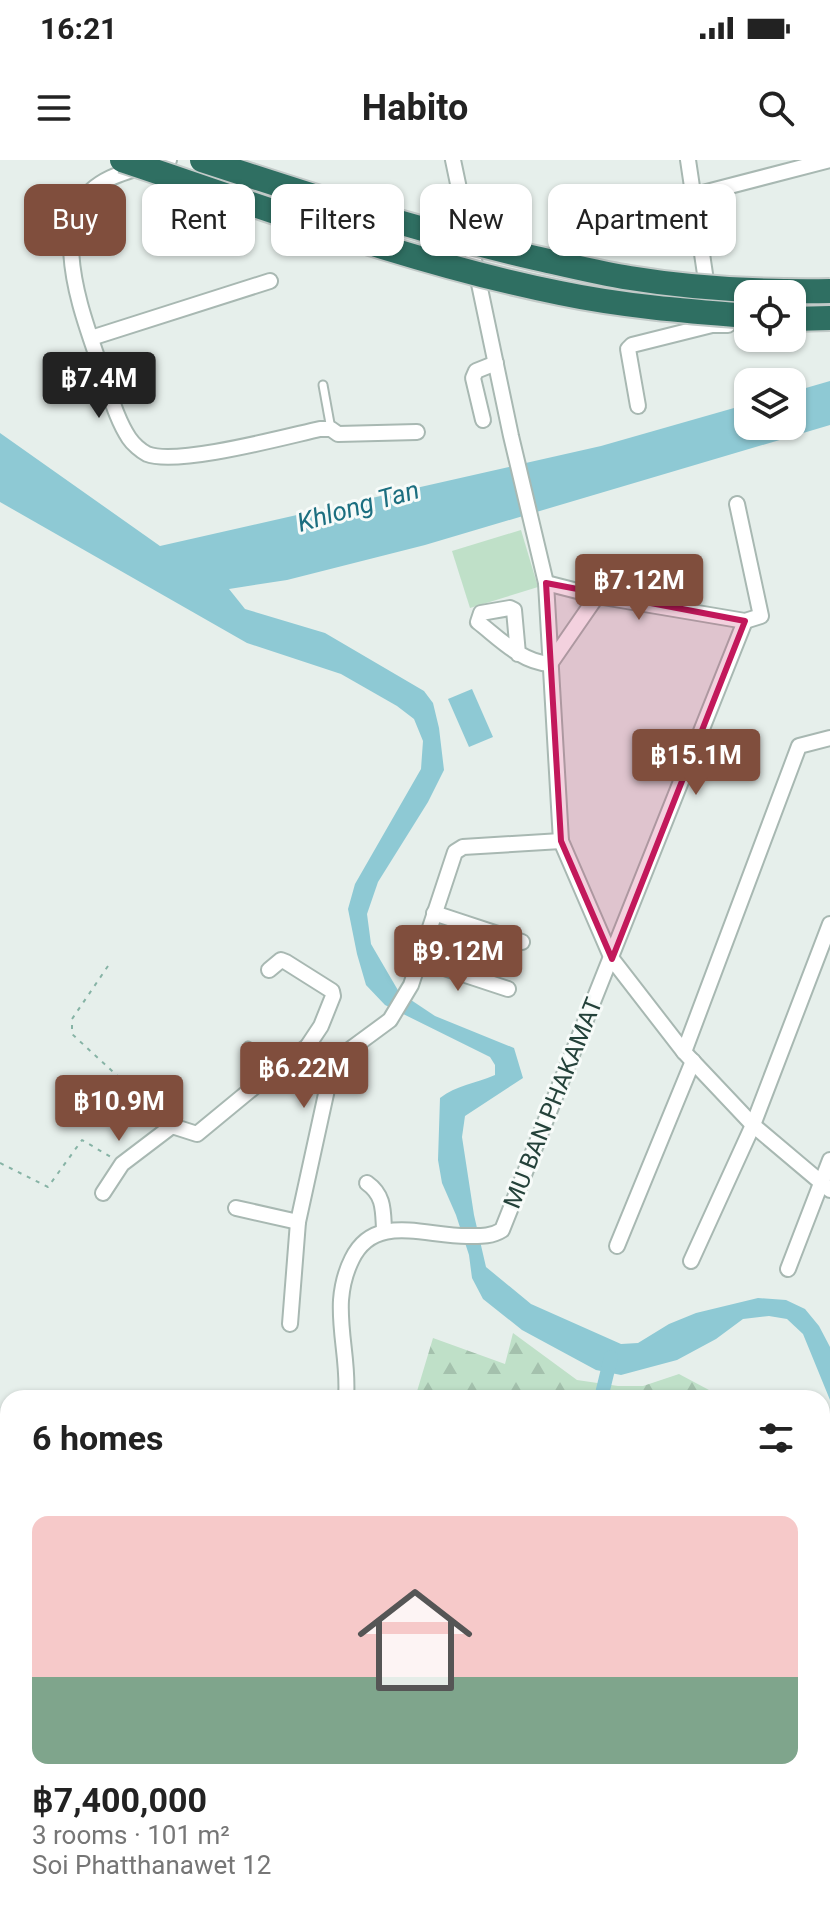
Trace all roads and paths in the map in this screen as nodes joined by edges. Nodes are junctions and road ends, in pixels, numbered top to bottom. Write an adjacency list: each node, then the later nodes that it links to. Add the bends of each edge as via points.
1 (122, 160): 12 (highway, bridge, via 352,237 501,279 621,303)
2 (169, 160): 19 (street, via 109,178 80,204 71,246)
3 (202, 160): 11 (highway, bridge, via 444,235 627,278)
4 (453, 160): 20 (street)
5 (688, 160): 7 (street)
6 (830, 160): 8 (street)
7 (693, 184)
8 (736, 184)
9 (703, 256): 15 (street)
10 (270, 281): 19 (street)
11 (830, 291)
12 (734, 315)
13 (830, 318): 14 (highway)
14 (806, 319)
15 (712, 325): 16 (street); 22 (street, via 628,349)
16 (734, 326)
17 (806, 329): 18 (street)
18 (830, 330)
19 (91, 338): 24 (street, via 119,421 131,442 146,454 203,454)
20 (496, 363): 23 (street, via 476,371 473,378); 27 (street, MU BAN PHAKAMAT)
21 (323, 385): 24 (lane)
22 (638, 406)
23 (483, 420)
24 (331, 429): 25 (street, via 338,434)
25 (417, 432)
26 (737, 504): 29 (street, MU BAN PHAKAMAT, via 763,612)
27 (546, 583): 28 (street); 31 (street, MU BAN PHAKAMAT)
28 (597, 596): 29 (street); 31 (street)
29 (745, 621): 37 (street, MU BAN PHAKAMAT)
30 (518, 654): 31 (street)
31 (550, 664): 33 (street, MU BAN PHAKAMAT)
32 (830, 738): 44 (street, via 799,746)
33 (561, 841): 34 (street, via 460,847 451,855); 37 (street, MU BAN PHAKAMAT)
34 (434, 913): 36 (street); 38 (street)
35 (830, 924): 47 (street)
36 (522, 942)
37 (612, 959): 44 (street, MU BAN PHAKAMAT); 57 (street, MU BAN PHAKAMAT, via 502,1230 489,1236 443,1236)
38 (420, 960): 41 (street); 45 (street, via 390,1020)
39 (108, 966): 48 (path, via 72,1019 72,1034)
40 (269, 970): 43 (street, via 281,960 332,991 321,1026)
41 (508, 989)
42 (248, 1046): 46 (lane)
43 (307, 1047): 45 (street); 46 (street)
44 (689, 1056): 47 (street, MU BAN PHAKAMAT); 58 (street)
45 (333, 1062): 56 (street)
46 (277, 1068): 48 (street, via 197,1134)
47 (753, 1125): 53 (street, MU BAN PHAKAMAT); 59 (street)
48 (172, 1126): 51 (street)
49 (830, 1160): 53 (street)
50 (0, 1163): 51 (path, via 48,1187 82,1140)
51 (122, 1164): 54 (street)
52 (367, 1183): 57 (street, via 382,1199)
53 (825, 1187): 60 (street)
54 (103, 1193)
55 (236, 1208): 56 (street)
56 (298, 1222): 61 (street)
57 (384, 1229): 62 (street, via 358,1246 347,1269 341,1300)
58 (617, 1246)
59 (691, 1261)
60 (788, 1269)
61 (290, 1324)
62 (346, 1390)

